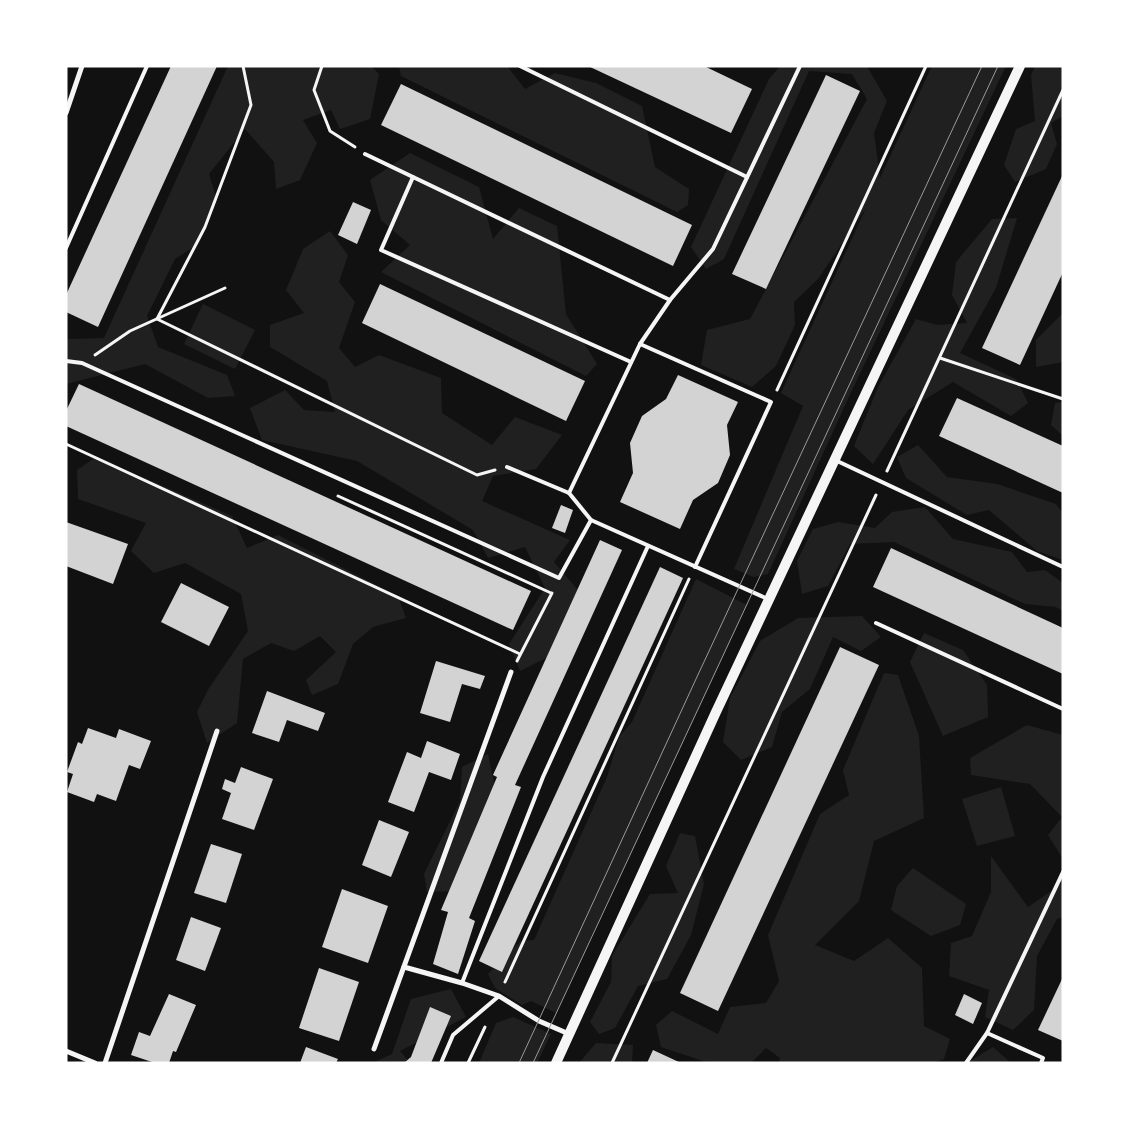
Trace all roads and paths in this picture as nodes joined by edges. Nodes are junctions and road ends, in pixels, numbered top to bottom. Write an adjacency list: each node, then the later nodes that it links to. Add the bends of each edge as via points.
1 (82, 66): 10 (street)
2 (148, 66): 14 (lane)
3 (243, 66): 17 (path, via 251,106 205,227)
4 (322, 66): 11 (path, via 314,90 330,131)
5 (520, 66): 13 (lane)
6 (800, 66): 13 (lane)
7 (926, 66): 24 (path)
8 (1020, 66): 26 (main road)
9 (1063, 90): 19 (path)
10 (66, 113)
11 (365, 154): 12 (lane)
12 (413, 177): 16 (lane); 21 (lane, via 381,250)
13 (747, 177): 16 (lane, via 713,249)
14 (66, 248)
15 (225, 288): 17 (path)
16 (670, 300): 18 (lane)
17 (156, 319): 22 (path, via 130,331); 27 (path, via 476,475)
18 (640, 344): 21 (lane); 24 (lane)
19 (940, 358): 23 (path); 28 (path)
20 (66, 361): 22 (lane)
21 (632, 362): 29 (lane)
22 (82, 363): 34 (lane)
23 (1063, 399)
24 (771, 402): 32 (lane)
25 (66, 444): 37 (path)
26 (835, 460): 28 (lane); 35 (main road)
27 (508, 467): 29 (lane)
28 (882, 482): 33 (lane); 53 (path)
29 (569, 493): 30 (lane)
30 (591, 520): 31 (lane); 34 (lane)
31 (648, 546): 32 (lane); 43 (lane, via 543,777)
32 (695, 567): 35 (lane); 44 (path)
33 (1063, 567)
34 (559, 578): 37 (path)
35 (770, 600): 46 (main road)
36 (876, 623): 39 (lane)
37 (520, 654): 38 (path)
38 (511, 672): 42 (street)
39 (1063, 709)
40 (217, 731): 50 (street)
41 (1063, 872): 45 (lane)
42 (404, 967): 43 (street); 47 (street)
43 (462, 983): 44 (street)
44 (499, 996): 46 (street, via 539,1021); 51 (lane, via 453,1034)
45 (987, 1033): 54 (lane); 55 (lane, via 1043,1058)
46 (569, 1034): 52 (main road)
47 (374, 1049)
48 (66, 1051): 49 (street)
49 (95, 1063)
50 (105, 1063)
51 (441, 1063)
52 (556, 1063)
53 (612, 1063)
54 (966, 1063)
55 (1041, 1063)

